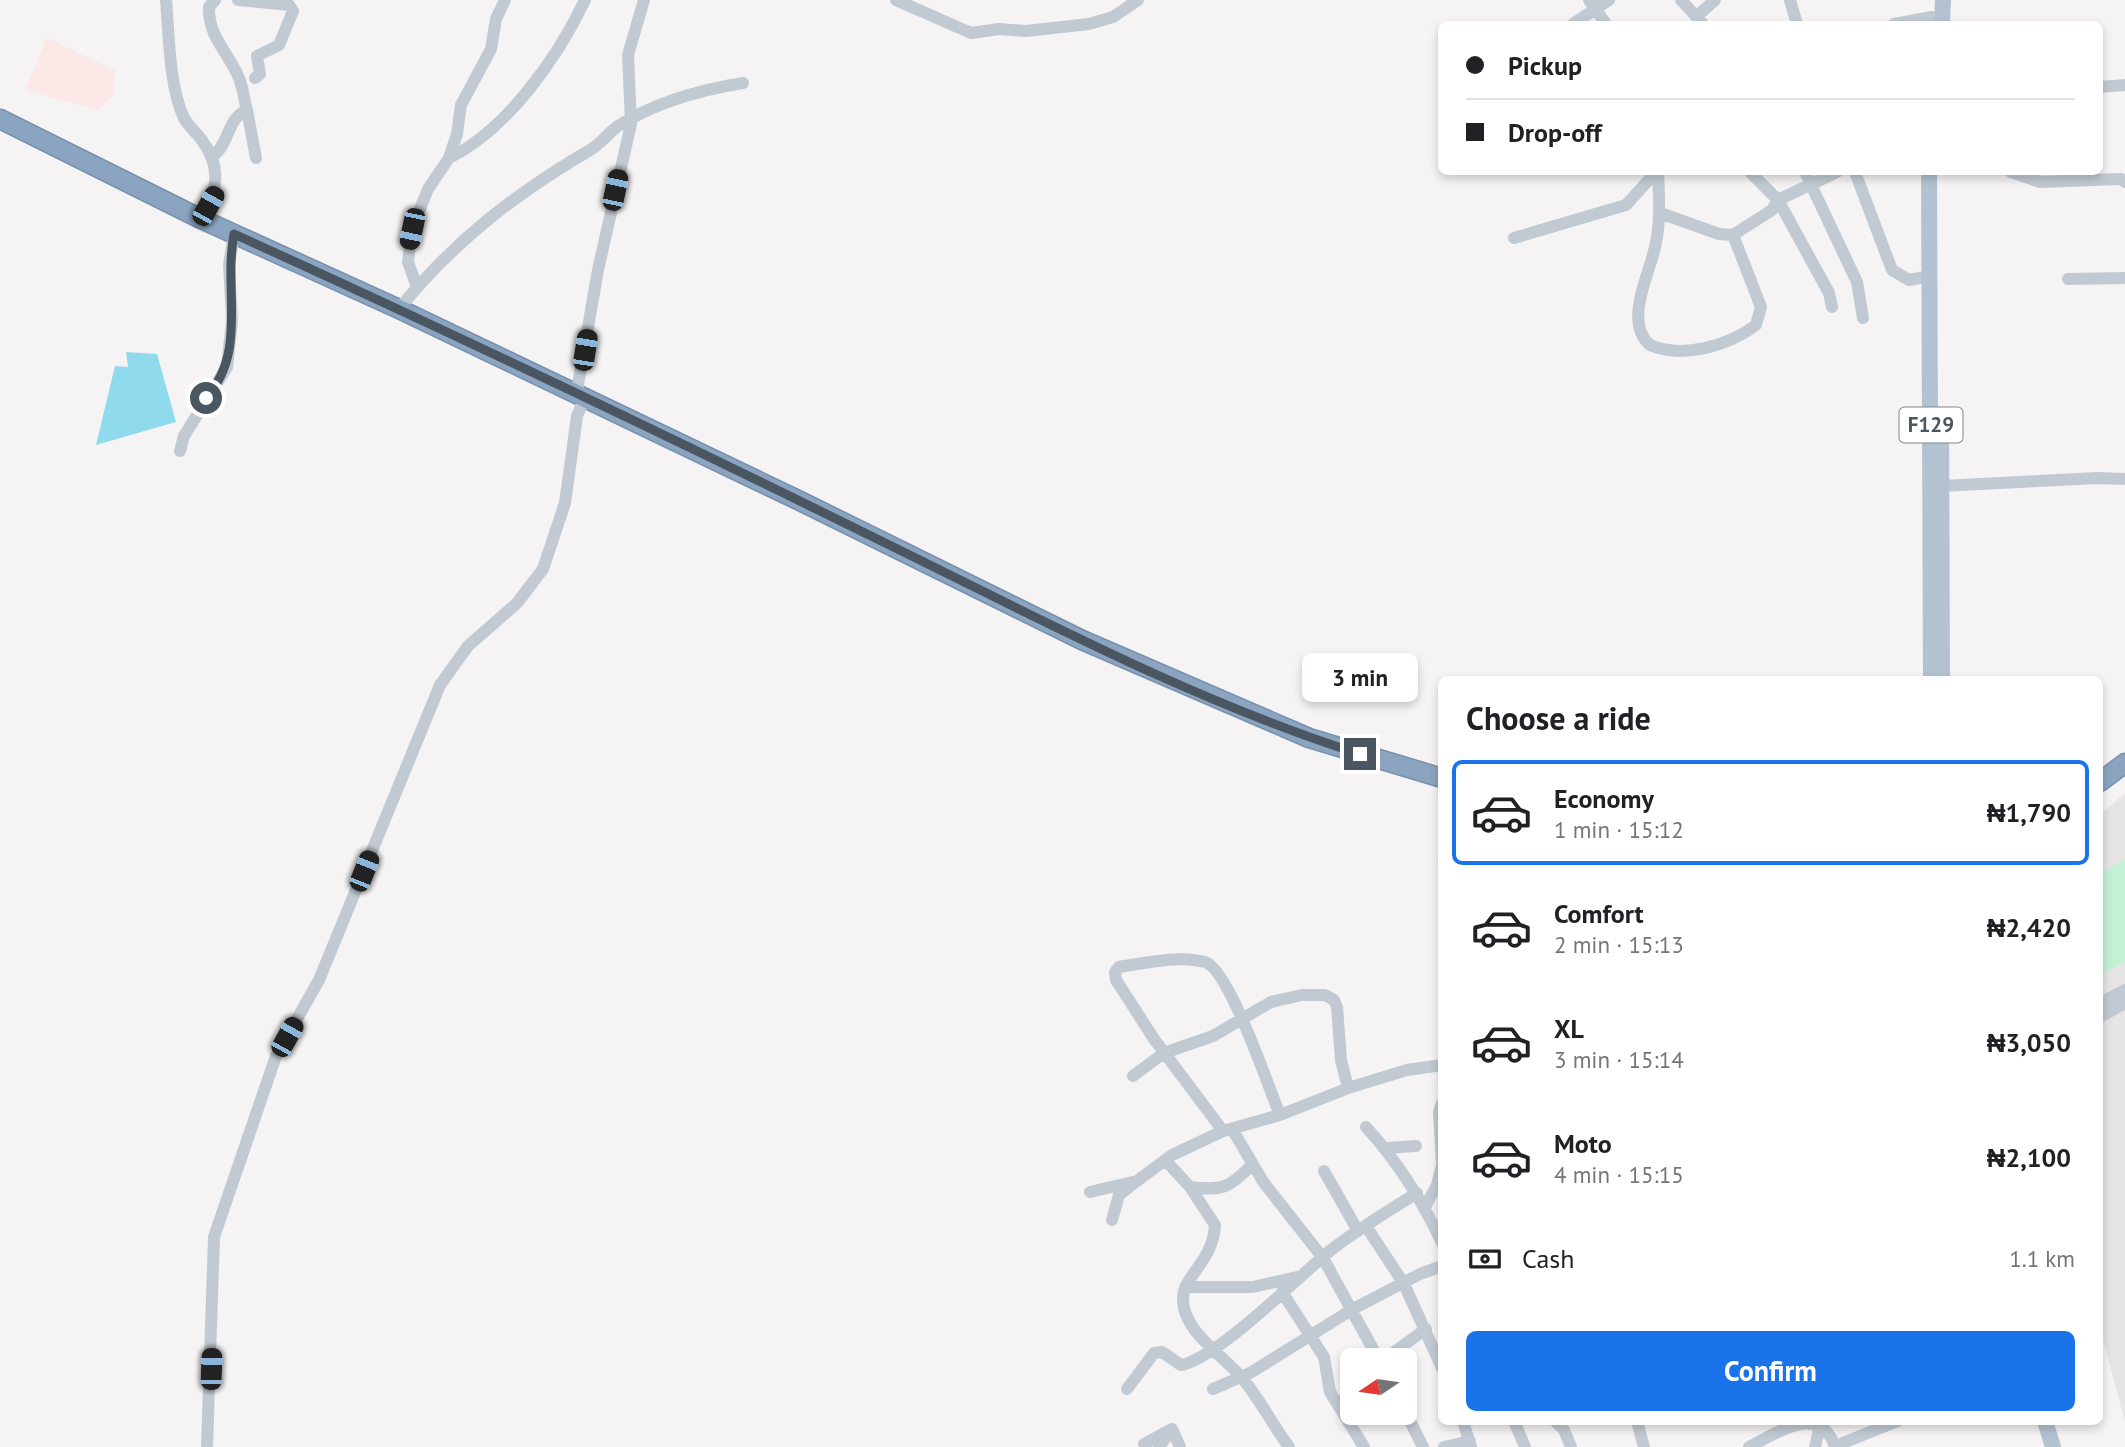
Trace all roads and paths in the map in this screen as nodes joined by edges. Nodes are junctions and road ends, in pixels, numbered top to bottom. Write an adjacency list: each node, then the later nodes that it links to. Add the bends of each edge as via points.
1 (166, 0): 29 (street, via 171,65 184,118)
2 (215, 0): 26 (street, via 209,7 214,37 239,77)
3 (238, 0): 22 (street, via 289,5 293,11 279,46 257,56 260,75)
4 (505, 0): 31 (street, via 496,19 491,50 461,105)
5 (585, 0): 31 (street, via 528,92 476,142)
6 (645, 0): 28 (street, via 628,55)
7 (896, 0): 8 (street, via 971,33 1089,24 1113,17)
8 (1138, 0)
9 (1609, 0): 15 (street)
10 (1681, 0): 18 (street)
11 (1715, 0): 18 (street)
12 (1790, 0): 19 (street)
13 (1932, 0): 20 (main road)
14 (1943, 0): 21 (main road)
15 (1593, 5): 16 (street); 17 (street)
16 (1576, 21)
17 (1604, 21)
18 (1700, 21)
19 (1796, 21)
20 (1935, 21)
21 (1935, 21)
22 (255, 78)
23 (743, 83): 28 (street, via 662,103)
24 (2125, 85): 25 (street)
25 (2103, 87)
26 (247, 110): 29 (street, via 237,117); 30 (street)
27 (0, 119): 43 (highway)
28 (632, 120): 50 (street, via 492,214); 54 (street, via 598,270)
29 (213, 156): 43 (street, via 215,193)
30 (256, 158)
31 (449, 158): 50 (street, via 428,189 412,229 408,261)
32 (1654, 175): 46 (street, via 1626,205)
33 (1657, 175): 42 (street)
34 (1753, 175): 41 (street)
35 (1856, 175): 47 (street, via 1892,270 1909,280)
36 (1929, 175): 47 (main road, F129)
37 (1940, 175): 57 (main road, F129)
38 (2020, 175): 40 (street, via 2040,182)
39 (1808, 178): 41 (street); 53 (street, via 1857,282)
40 (2125, 182)
41 (1777, 200): 45 (street, via 1772,210); 51 (street, via 1829,293)
42 (1660, 213): 45 (street); 45 (street, via 1655,250 1640,288 1642,334 1657,348 1679,352 1709,345 1743,334 1759,321 1759,301)
43 (201, 219): 44 (highway)
44 (234, 234): 52 (highway); 55 (street, via 227,367 184,436)
45 (1733, 235)
46 (1514, 238)
47 (1930, 276): 58 (main road, F129)
48 (2125, 278): 49 (street)
49 (2067, 279)
50 (417, 287): 52 (street)
51 (1832, 307)
52 (399, 309): 54 (highway)
53 (1863, 318)
54 (580, 398): 61 (highway, via 1168,678 1309,738); 119 (street, via 565,503 543,569 517,603 468,646 440,684 319,980 276,1056 214,1237)
55 (180, 451)
56 (2125, 479): 57 (street)
57 (1942, 486): 59 (main road, F129)
58 (1931, 676)
59 (1942, 676)
60 (2125, 762): 62 (highway)
61 (1438, 777)
62 (2103, 780)
63 (2125, 990): 64 (street)
64 (2103, 1001)
65 (2125, 1003): 66 (street)
66 (2103, 1015)
67 (1242, 1022): 68 (street); 68 (street, via 1225,980 1207,963 1184,960 1119,967 1116,981); 71 (street, via 1271,1002 1302,995 1325,995 1334,1000 1340,1060); 72 (street)
68 (1164, 1053): 70 (street); 74 (street)
69 (1438, 1066): 71 (street)
70 (1133, 1076)
71 (1348, 1088): 72 (street)
72 (1280, 1115): 74 (street)
73 (1366, 1127): 76 (street)
74 (1228, 1130): 77 (street); 78 (street)
75 (1416, 1146): 76 (street)
76 (1385, 1148): 84 (street)
77 (1166, 1160): 80 (street); 82 (street)
78 (1251, 1166): 82 (street, via 1233,1185 1222,1189); 89 (street)
79 (1324, 1171): 87 (street)
80 (1137, 1181): 83 (street); 86 (street, via 1119,1195)
81 (1438, 1181): 85 (street)
82 (1190, 1187): 93 (street, via 1215,1225 1211,1250)
83 (1090, 1192)
84 (1417, 1193): 85 (street); 87 (street)
85 (1425, 1207): 88 (street)
86 (1112, 1220)
87 (1362, 1228): 89 (street); 92 (street)
88 (1438, 1235)
89 (1322, 1258): 91 (street); 95 (street)
90 (1438, 1267): 92 (street)
91 (1298, 1277): 93 (street, via 1253,1287); 94 (street)
92 (1404, 1284): 95 (street); 96 (street)
93 (1185, 1287): 100 (street, via 1185,1312)
94 (1282, 1292): 97 (street); 100 (street)
95 (1353, 1309): 97 (street); 98 (street)
96 (1426, 1329): 99 (street); 101 (street)
97 (1312, 1336): 102 (street); 123 (street, via 1324,1357 1330,1392)
98 (1374, 1348)
99 (1398, 1348)
100 (1212, 1349): 102 (street); 103 (street, via 1181,1365 1163,1352 1154,1353)
101 (1438, 1358)
102 (1242, 1377): 104 (street); 122 (street)
103 (1127, 1389)
104 (1213, 1389)
105 (1412, 1425): 124 (street)
106 (1464, 1425): 117 (street)
107 (1516, 1425): 126 (street)
108 (1559, 1425): 127 (street)
109 (1638, 1425): 128 (street)
110 (1793, 1425): 129 (street)
111 (1820, 1425): 130 (street)
112 (1822, 1425): 118 (street)
113 (1888, 1425): 118 (street)
114 (2046, 1425): 131 (main road)
115 (1172, 1429): 116 (street); 120 (street); 121 (street)
116 (1144, 1444)
117 (1471, 1444): 125 (street)
118 (1835, 1446)
119 (207, 1447)
120 (1159, 1447)
121 (1180, 1447)
122 (1289, 1447)
123 (1364, 1447)
124 (1423, 1447)
125 (1444, 1447)
126 (1525, 1447)
127 (1571, 1447)
128 (1644, 1447)
129 (1749, 1447)
130 (1815, 1447)
131 (2053, 1447)

